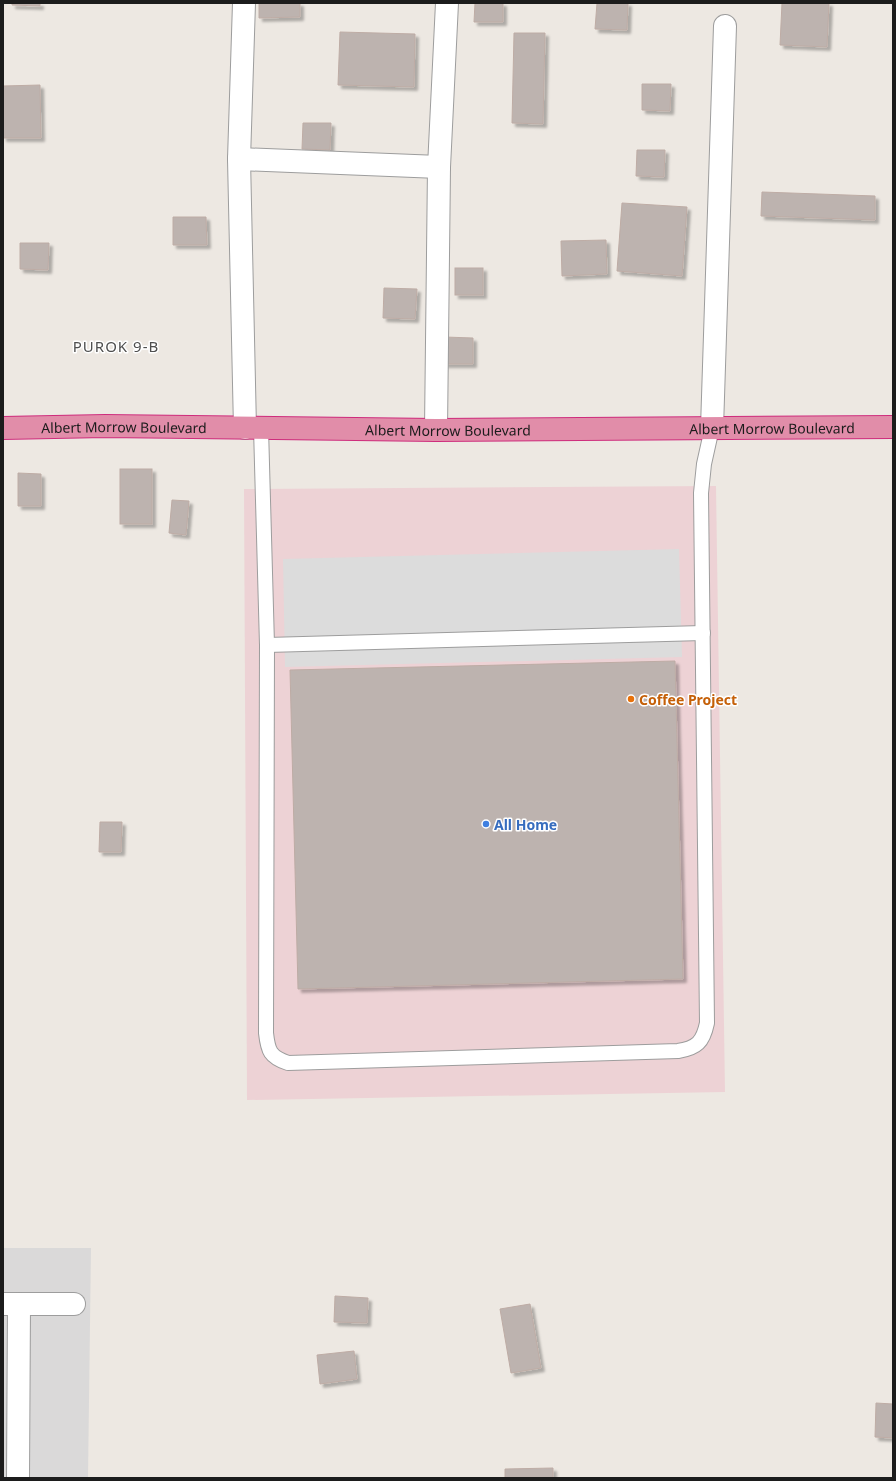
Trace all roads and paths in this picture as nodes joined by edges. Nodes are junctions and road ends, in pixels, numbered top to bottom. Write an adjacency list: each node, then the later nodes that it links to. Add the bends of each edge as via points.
1 (244, 3): 4 (street)
2 (446, 3): 5 (street)
3 (725, 26): 9 (street)
4 (239, 159): 5 (street); 8 (street)
5 (440, 167): 10 (street)
6 (893, 427): 9 (highway, Albert Morrow Boulevard)
7 (3, 428): 8 (highway, Albert Morrow Boulevard)
8 (253, 428): 10 (highway, Albert Morrow Boulevard); 12 (lane)
9 (712, 428): 10 (highway, Albert Morrow Boulevard); 11 (lane, via 701,493)
10 (436, 430)
11 (702, 633): 12 (lane); 12 (lane, via 707,1023 702,1039 697,1045 678,1052 288,1063 271,1054 266,1033)
12 (267, 645)
13 (11, 1304): 14 (street); 15 (street)
14 (74, 1304)
15 (18, 1478)

